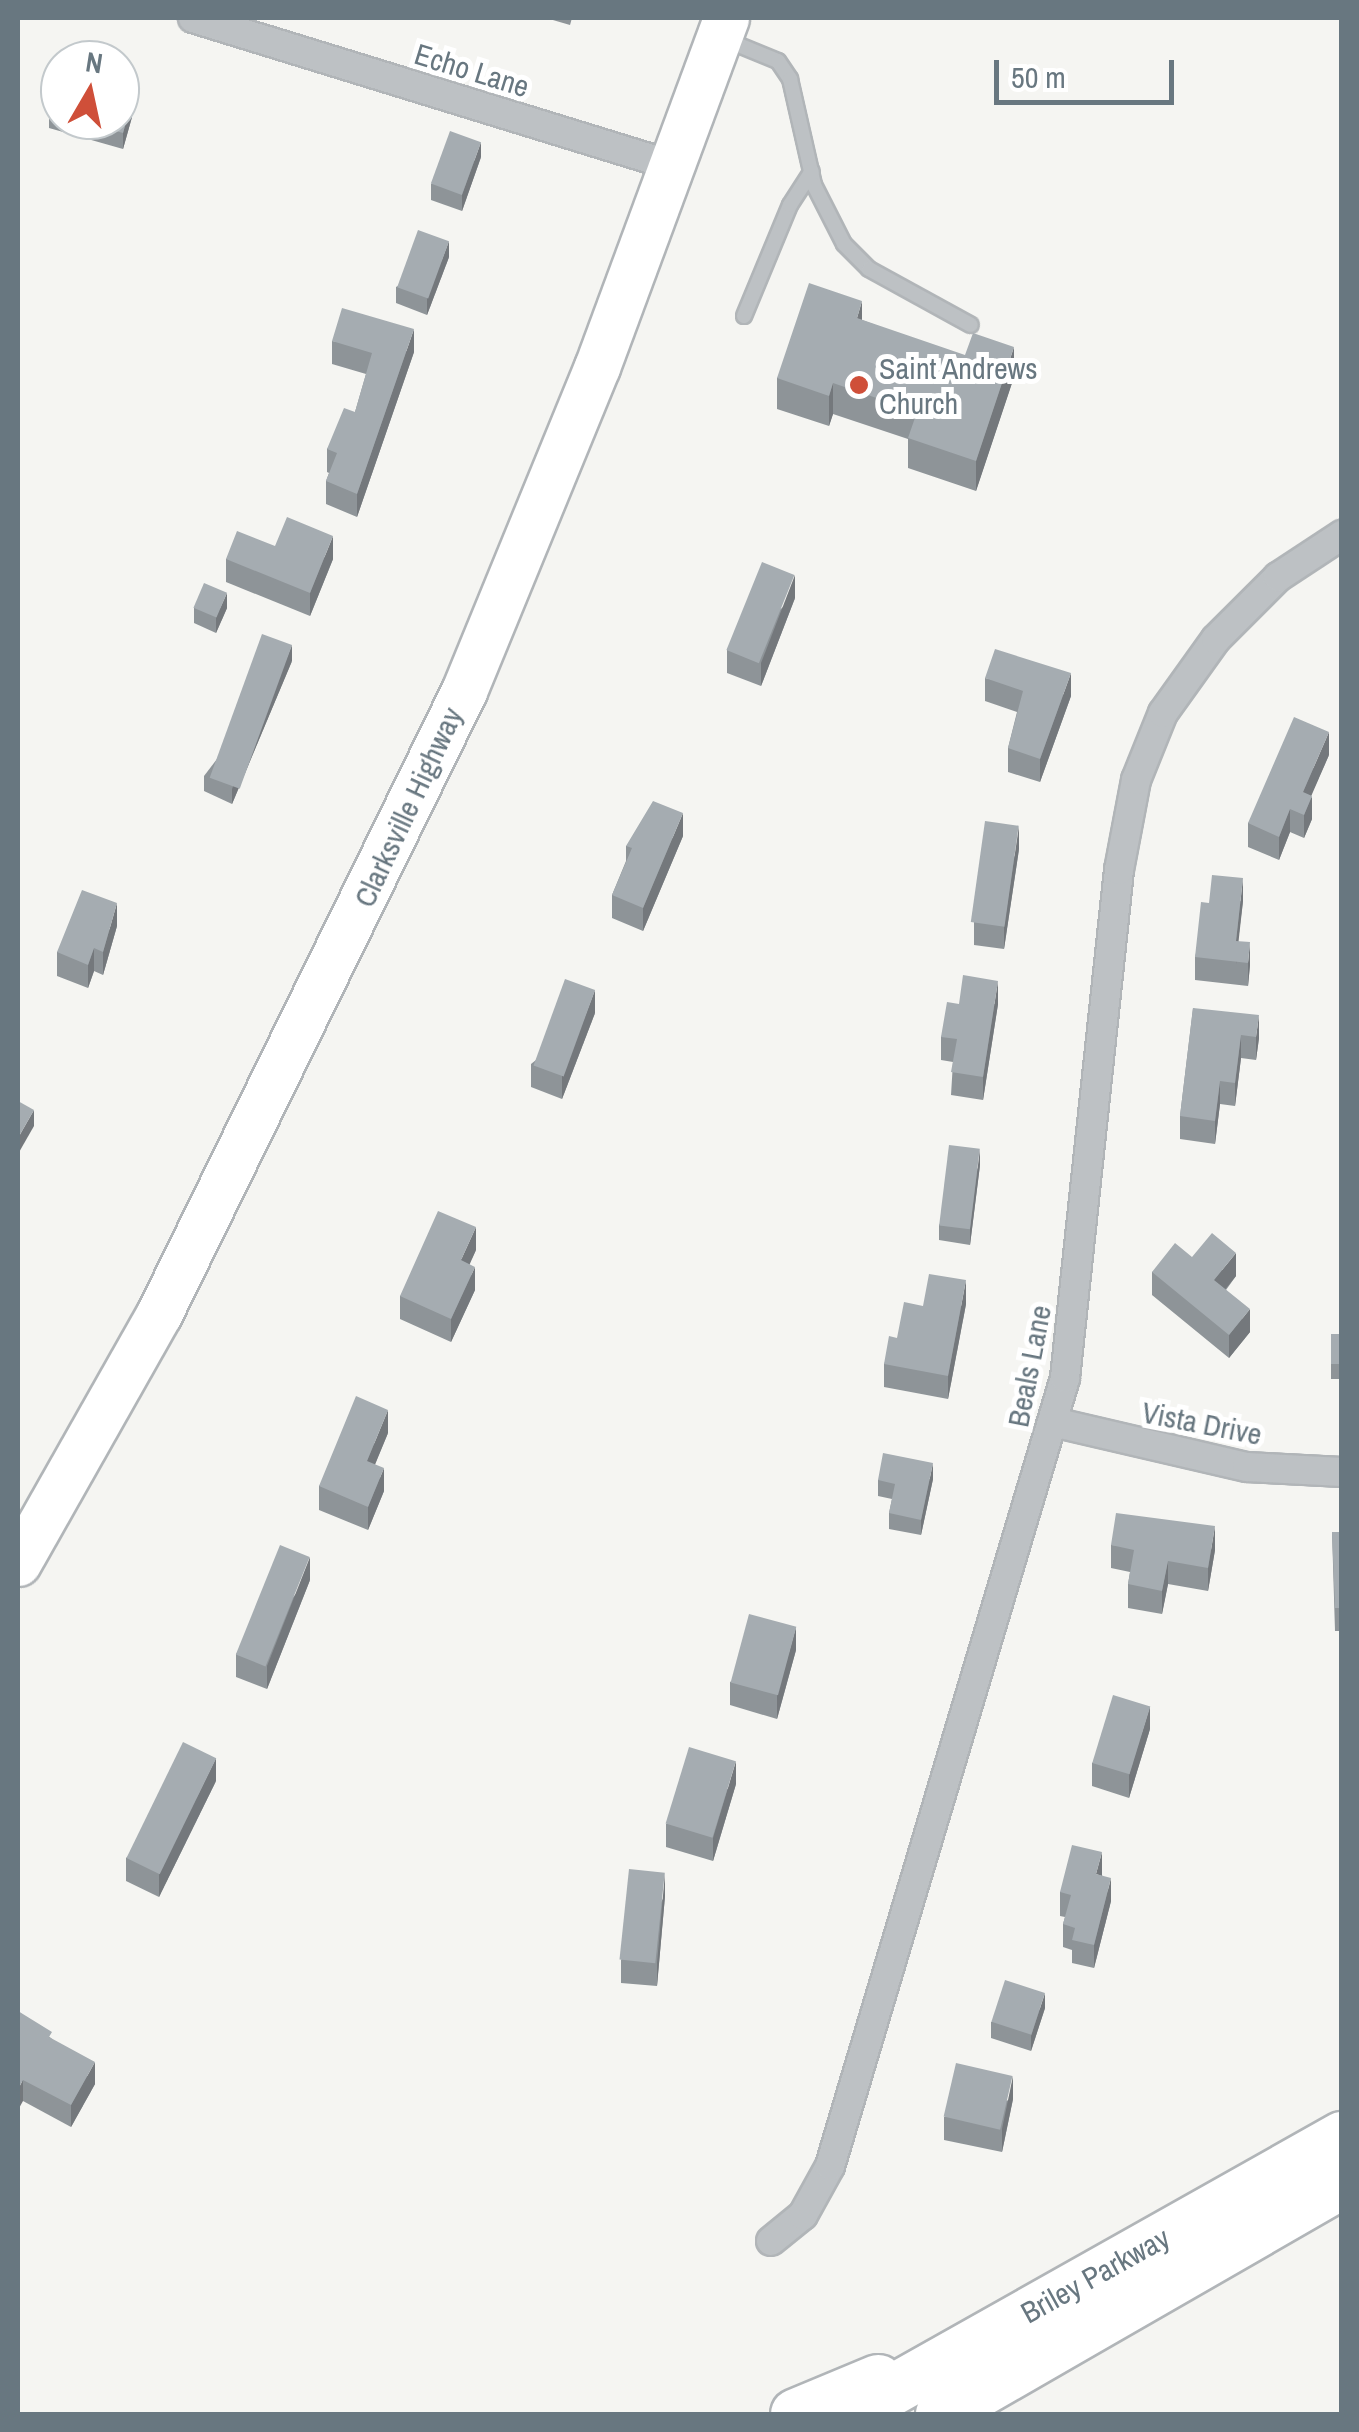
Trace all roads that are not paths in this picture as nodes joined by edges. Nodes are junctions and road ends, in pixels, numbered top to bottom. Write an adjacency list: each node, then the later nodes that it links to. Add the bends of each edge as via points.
1 (193, 18): 3 (street, Echo Lane)
2 (722, 28): 3 (main road, Clarksville Highway); 4 (lane, via 784,70)
3 (674, 166): 10 (main road, Clarksville Highway, via 458,703 158,1314)
4 (812, 172): 5 (lane, via 790,205); 6 (lane, via 827,220 869,269)
5 (744, 316)
6 (971, 325)
7 (1342, 535): 8 (street, Beals Lane, via 1278,577 1216,639 1163,713 1136,780 1119,870 1066,1378)
8 (1053, 1422): 9 (street, Vista Drive, via 1247,1467); 13 (street, Beals Lane, via 830,2166 803,2215)
9 (1342, 1472)
10 (18, 1563)
11 (1342, 2137): 14 (highway, Briley Parkway)
12 (1342, 2183): 17 (highway, Briley Parkway)
13 (772, 2241)
14 (1006, 2325): 15 (highway); 16 (highway, Briley Parkway)
15 (796, 2414)
16 (850, 2414)
17 (941, 2414)

